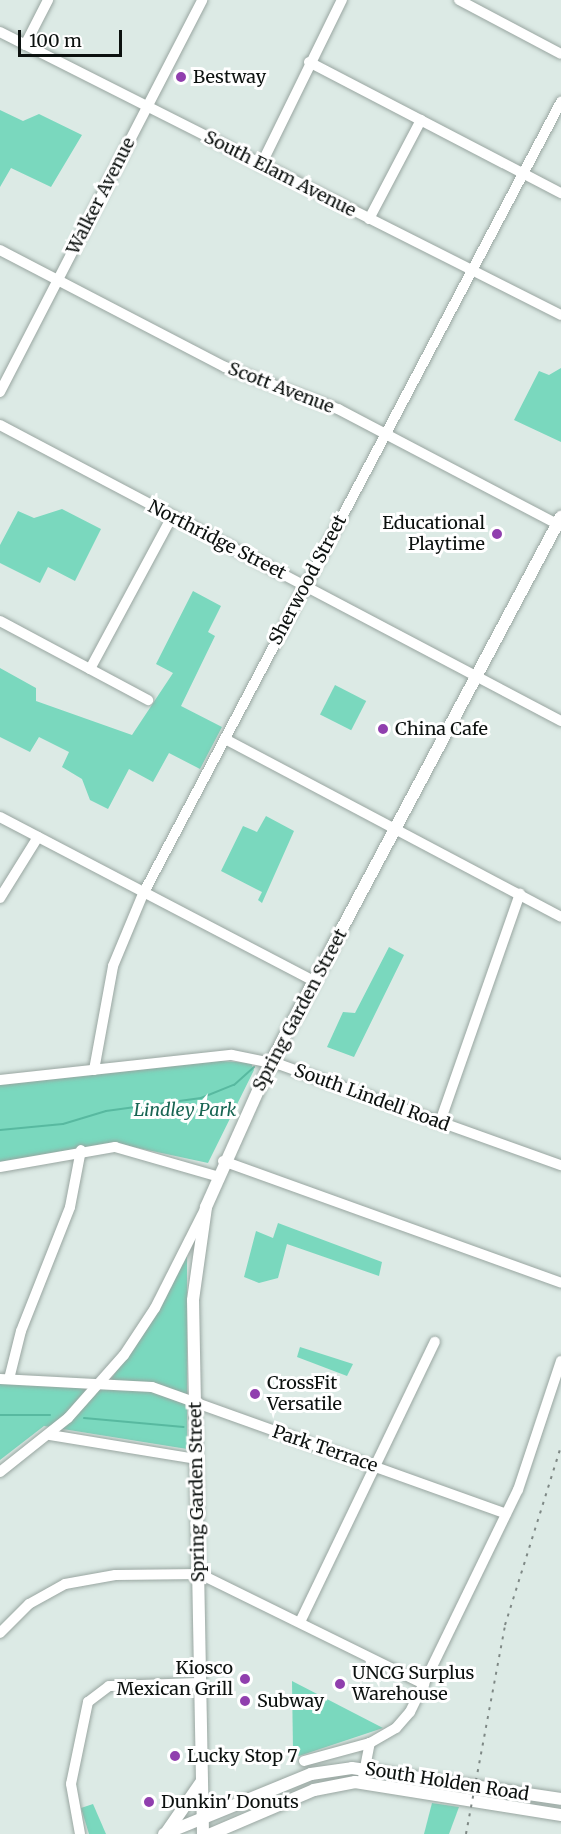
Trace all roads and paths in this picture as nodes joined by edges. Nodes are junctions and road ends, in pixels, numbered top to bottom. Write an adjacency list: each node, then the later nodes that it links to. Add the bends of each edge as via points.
1 (48, 0): 6 (street)
2 (202, 0): 10 (street, Walker Avenue)
3 (342, 0): 8 (street)
4 (459, 0): 7 (street)
5 (0, 32): 6 (street, South Elam Avenue)
6 (26, 45): 10 (street, South Elam Avenue)
7 (561, 54)
8 (309, 62): 11 (street); 12 (street)
9 (561, 102): 13 (street, Sherwood Street)
10 (147, 107): 12 (street, South Elam Avenue); 18 (street, Walker Avenue)
11 (421, 120): 13 (street); 15 (street)
12 (261, 165): 15 (street, South Elam Avenue)
13 (524, 174): 14 (street); 17 (street, Sherwood Street)
14 (561, 193)
15 (369, 219): 17 (street, South Elam Avenue)
16 (0, 250): 18 (street, Scott Avenue)
17 (473, 271): 19 (street, South Elam Avenue); 22 (street, Sherwood Street)
18 (58, 280): 20 (street, Walker Avenue); 22 (street, Scott Avenue, via 225,367 323,402)
19 (561, 315)
20 (0, 392)
21 (0, 425): 23 (street, Northridge Street)
22 (386, 433): 24 (street, Scott Avenue); 25 (street, Sherwood Street)
23 (172, 517): 25 (street, Northridge Street); 27 (street)
24 (560, 522): 28 (main road, Spring Garden Street)
25 (305, 586): 28 (street, Northridge Street); 31 (street, Sherwood Street)
26 (0, 621): 27 (street)
27 (90, 669): 29 (street)
28 (476, 676): 30 (street, Northridge Street); 33 (main road, Spring Garden Street)
29 (148, 700)
30 (561, 721)
31 (225, 739): 33 (street); 35 (street, Sherwood Street)
32 (0, 817): 34 (street)
33 (395, 830): 36 (street); 39 (main road, Spring Garden Street)
34 (38, 837): 35 (street); 37 (street)
35 (143, 894): 39 (street); 41 (street, Sherwood Street, via 113,966)
36 (520, 894): 38 (street); 43 (street)
37 (0, 898)
38 (561, 917)
39 (315, 982): 40 (main road, Spring Garden Street)
40 (270, 1064): 41 (street, South Lindell Road, via 215,1055); 43 (street, South Lindell Road); 45 (main road, Spring Garden Street)
41 (94, 1071): 42 (street, South Lindell Road)
42 (0, 1080)
43 (440, 1122): 46 (street, South Lindell Road)
44 (81, 1150): 47 (street); 48 (street, via 115,1147 147,1152); 53 (street, via 70,1207)
45 (223, 1161): 48 (main road, Spring Garden Street); 50 (street)
46 (561, 1165)
47 (0, 1167)
48 (216, 1176): 49 (main road, Spring Garden Street)
49 (206, 1207): 54 (street, via 154,1308); 55 (main road, Spring Garden Street, via 193,1300)
50 (561, 1283)
51 (435, 1342): 58 (street)
52 (561, 1361): 60 (street)
53 (4, 1379): 54 (street, Park Terrace)
54 (101, 1382): 55 (street, Park Terrace, via 152,1387); 56 (street)
55 (195, 1403): 57 (main road, Spring Garden Street); 58 (street, Park Terrace)
56 (50, 1435): 57 (street); 59 (street)
57 (197, 1459): 61 (main road, Spring Garden Street)
58 (377, 1467): 60 (street, Park Terrace); 62 (street)
59 (0, 1472)
60 (506, 1514): 65 (street)
61 (200, 1574): 62 (street); 63 (street, via 115,1575 65,1584 29,1604); 64 (main road, Spring Garden Street)
62 (300, 1622): 65 (street)
63 (0, 1633)
64 (201, 1683): 69 (main road, Spring Garden Street); 74 (street, via 109,1686 88,1702 71,1784)
65 (424, 1684): 66 (street, via 396,1728)
66 (370, 1743): 67 (street); 68 (street)
67 (304, 1761)
68 (365, 1767): 70 (street); 71 (main road, South Holden Road); 73 (main road, South Holden Road, via 311,1774)
69 (202, 1780): 73 (main road, Spring Garden Street); 75 (main road)
70 (362, 1781): 72 (main road, South Holden Road); 77 (main road, South Holden Road, via 314,1790)
71 (561, 1799)
72 (561, 1815)
73 (202, 1820): 75 (main road, South Holden Road); 76 (main road, Spring Garden Street)
74 (80, 1834)
75 (165, 1834)
76 (203, 1834)
77 (211, 1834)

